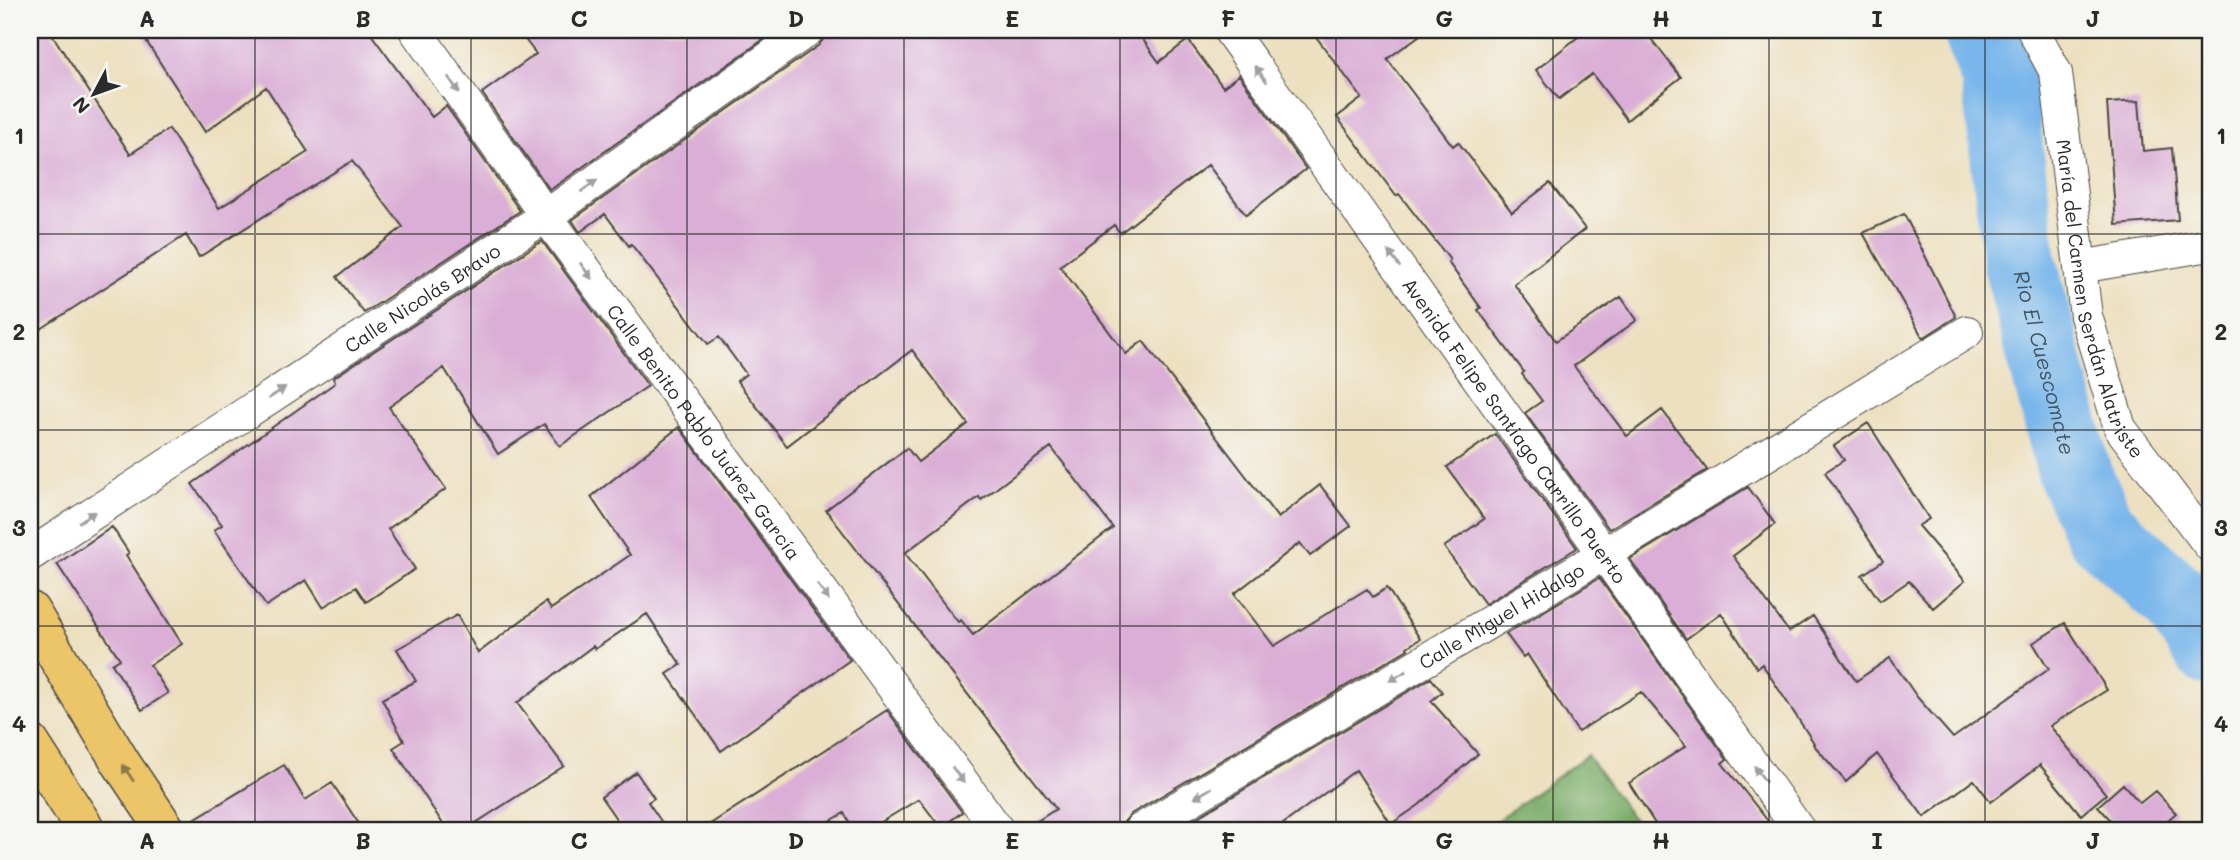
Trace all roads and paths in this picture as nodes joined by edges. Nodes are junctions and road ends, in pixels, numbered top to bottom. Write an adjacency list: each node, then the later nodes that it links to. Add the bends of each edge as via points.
1 (415, 30): 5 (street, Calle Benito Pablo Juárez García, one-way to 5)
2 (808, 30): 5 (street, Calle Nicolás Bravo, one-way to 2)
3 (1229, 30): 10 (street, Avenida Felipe Santiago Carrillo Puerto, one-way to 3)
4 (2033, 30): 7 (street, María del Carmen Serdán Alatriste, via 2056,72)
5 (546, 216): 11 (street, Calle Nicolás Bravo, one-way to 5); 16 (street, Calle Benito Pablo Juárez García, one-way to 16)
6 (2210, 245): 7 (street)
7 (2080, 267): 9 (street, María del Carmen Serdán Alatriste, via 2086,316 2120,428)
8 (1967, 332): 10 (street, Calle Miguel Hidalgo)
9 (2210, 546)
10 (1604, 554): 17 (street, Calle Miguel Hidalgo, one-way to 17); 18 (street, Avenida Felipe Santiago Carrillo Puerto, one-way to 10)
11 (30, 555)
12 (30, 611): 15 (main road, one-way to 12)
13 (31, 746): 14 (main road)
14 (86, 830)
15 (166, 830)
16 (998, 830)
17 (1140, 830)
18 (1799, 830)

